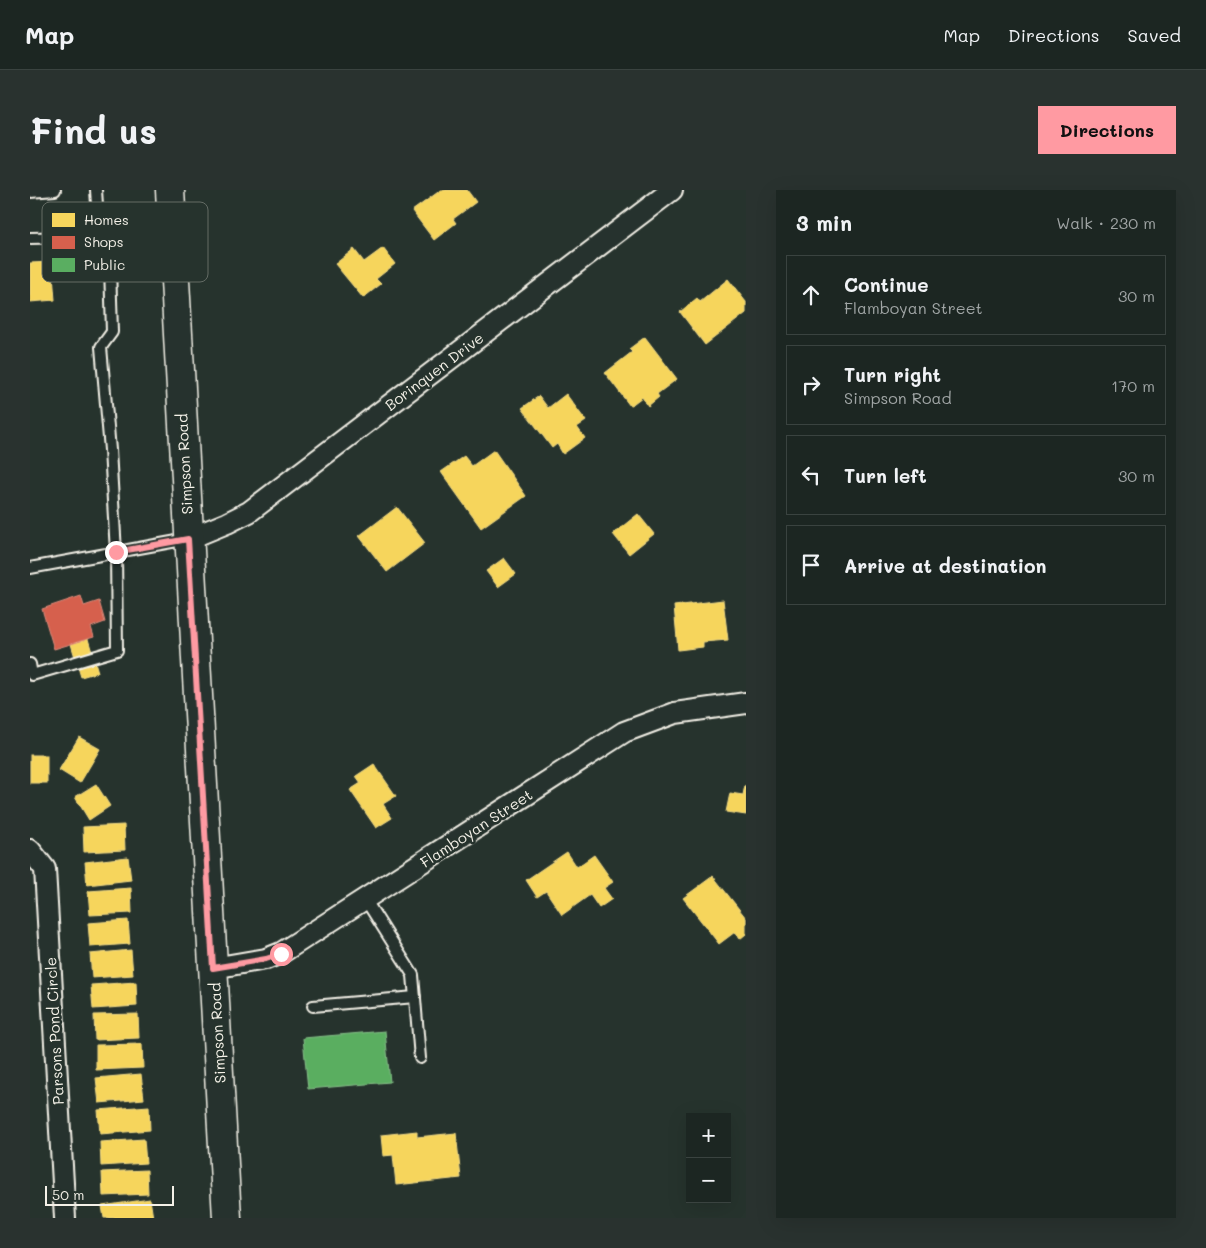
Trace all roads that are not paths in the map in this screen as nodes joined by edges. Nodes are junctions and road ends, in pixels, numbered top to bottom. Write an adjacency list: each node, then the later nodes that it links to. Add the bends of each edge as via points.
1 (55, 190): 3 (lane)
2 (672, 190): 6 (street, Borinquen Drive, via 250,512)
3 (30, 192)
4 (108, 282): 7 (lane, via 112,332 101,347)
5 (174, 282): 6 (main road, Simpson Road)
6 (188, 539): 7 (lane); 13 (main road, Simpson Road)
7 (116, 552): 8 (lane); 9 (lane, via 117,650 32,675)
8 (30, 568)
9 (30, 664)
10 (746, 702): 12 (street, Flamboyan Street, via 676,713 624,732)
11 (30, 850): 17 (street, Parsons Pond Circle, via 45,869)
12 (365, 899): 13 (street, Flamboyan Street, via 281,954); 14 (lane, via 413,975)
13 (213, 968): 18 (main road, Simpson Road)
14 (415, 997): 15 (lane); 16 (lane)
15 (313, 1006)
16 (420, 1058)
17 (62, 1217)
18 (227, 1218)

